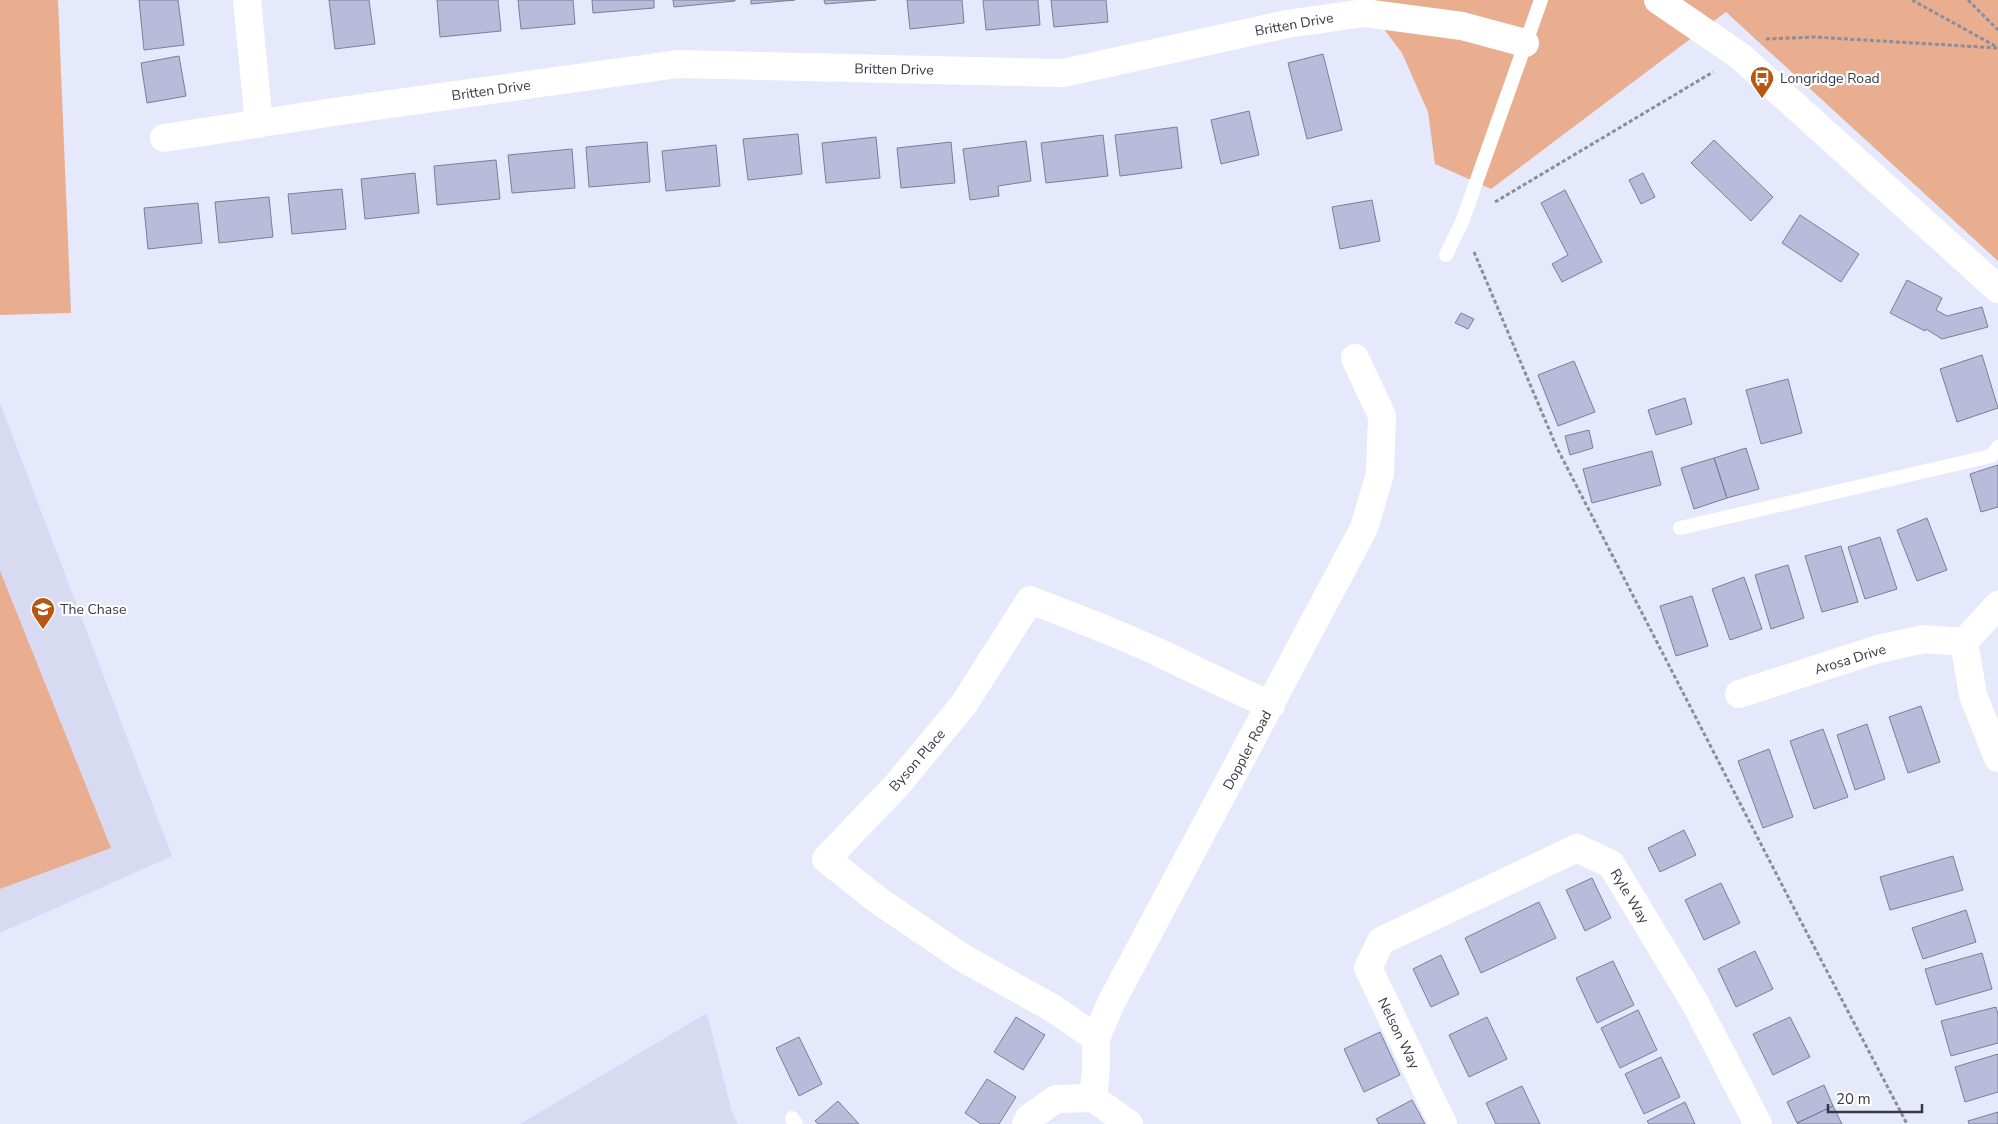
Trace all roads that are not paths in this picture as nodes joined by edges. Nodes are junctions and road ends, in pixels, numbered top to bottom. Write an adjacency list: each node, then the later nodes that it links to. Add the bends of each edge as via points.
1 (247, 0): 5 (street)
2 (1541, 0): 4 (lane)
3 (1658, 0): 8 (street, via 1740,56)
4 (1525, 43): 5 (street, Britten Drive, via 1462,26 1365,13 1287,24 1062,73 678,64); 7 (lane, via 1462,222)
5 (259, 124): 6 (street, Britten Drive)
6 (164, 138)
7 (1446, 256)
8 (1998, 289)
9 (1355, 358): 15 (street, Doppler Road, via 1382,416 1380,474 1364,528)
10 (1998, 447): 11 (lane, via 1991,456)
11 (1680, 528)
12 (1998, 604): 13 (street)
13 (1964, 642): 14 (street, Arosa Drive, via 1924,639 1878,649); 16 (street, via 1973,695)
14 (1739, 694)
15 (1271, 706): 18 (street, Doppler Road, via 1111,1003); 18 (street, Byson Place, via 1097,625 1030,600 964,704 897,784 826,859 879,901 963,958 1054,1008)
16 (1998, 758)
17 (1381, 942): 22 (street, Nelson Way, via 1368,968); 23 (street, Ryle Way, via 1576,848 1611,864 1695,1003)
18 (1096, 1038): 19 (street, Doppler Road)
19 (1094, 1098): 20 (street, via 1056,1099 1029,1118); 21 (street)
20 (1026, 1124)
21 (1129, 1124)
22 (1443, 1124)
23 (1758, 1124)

